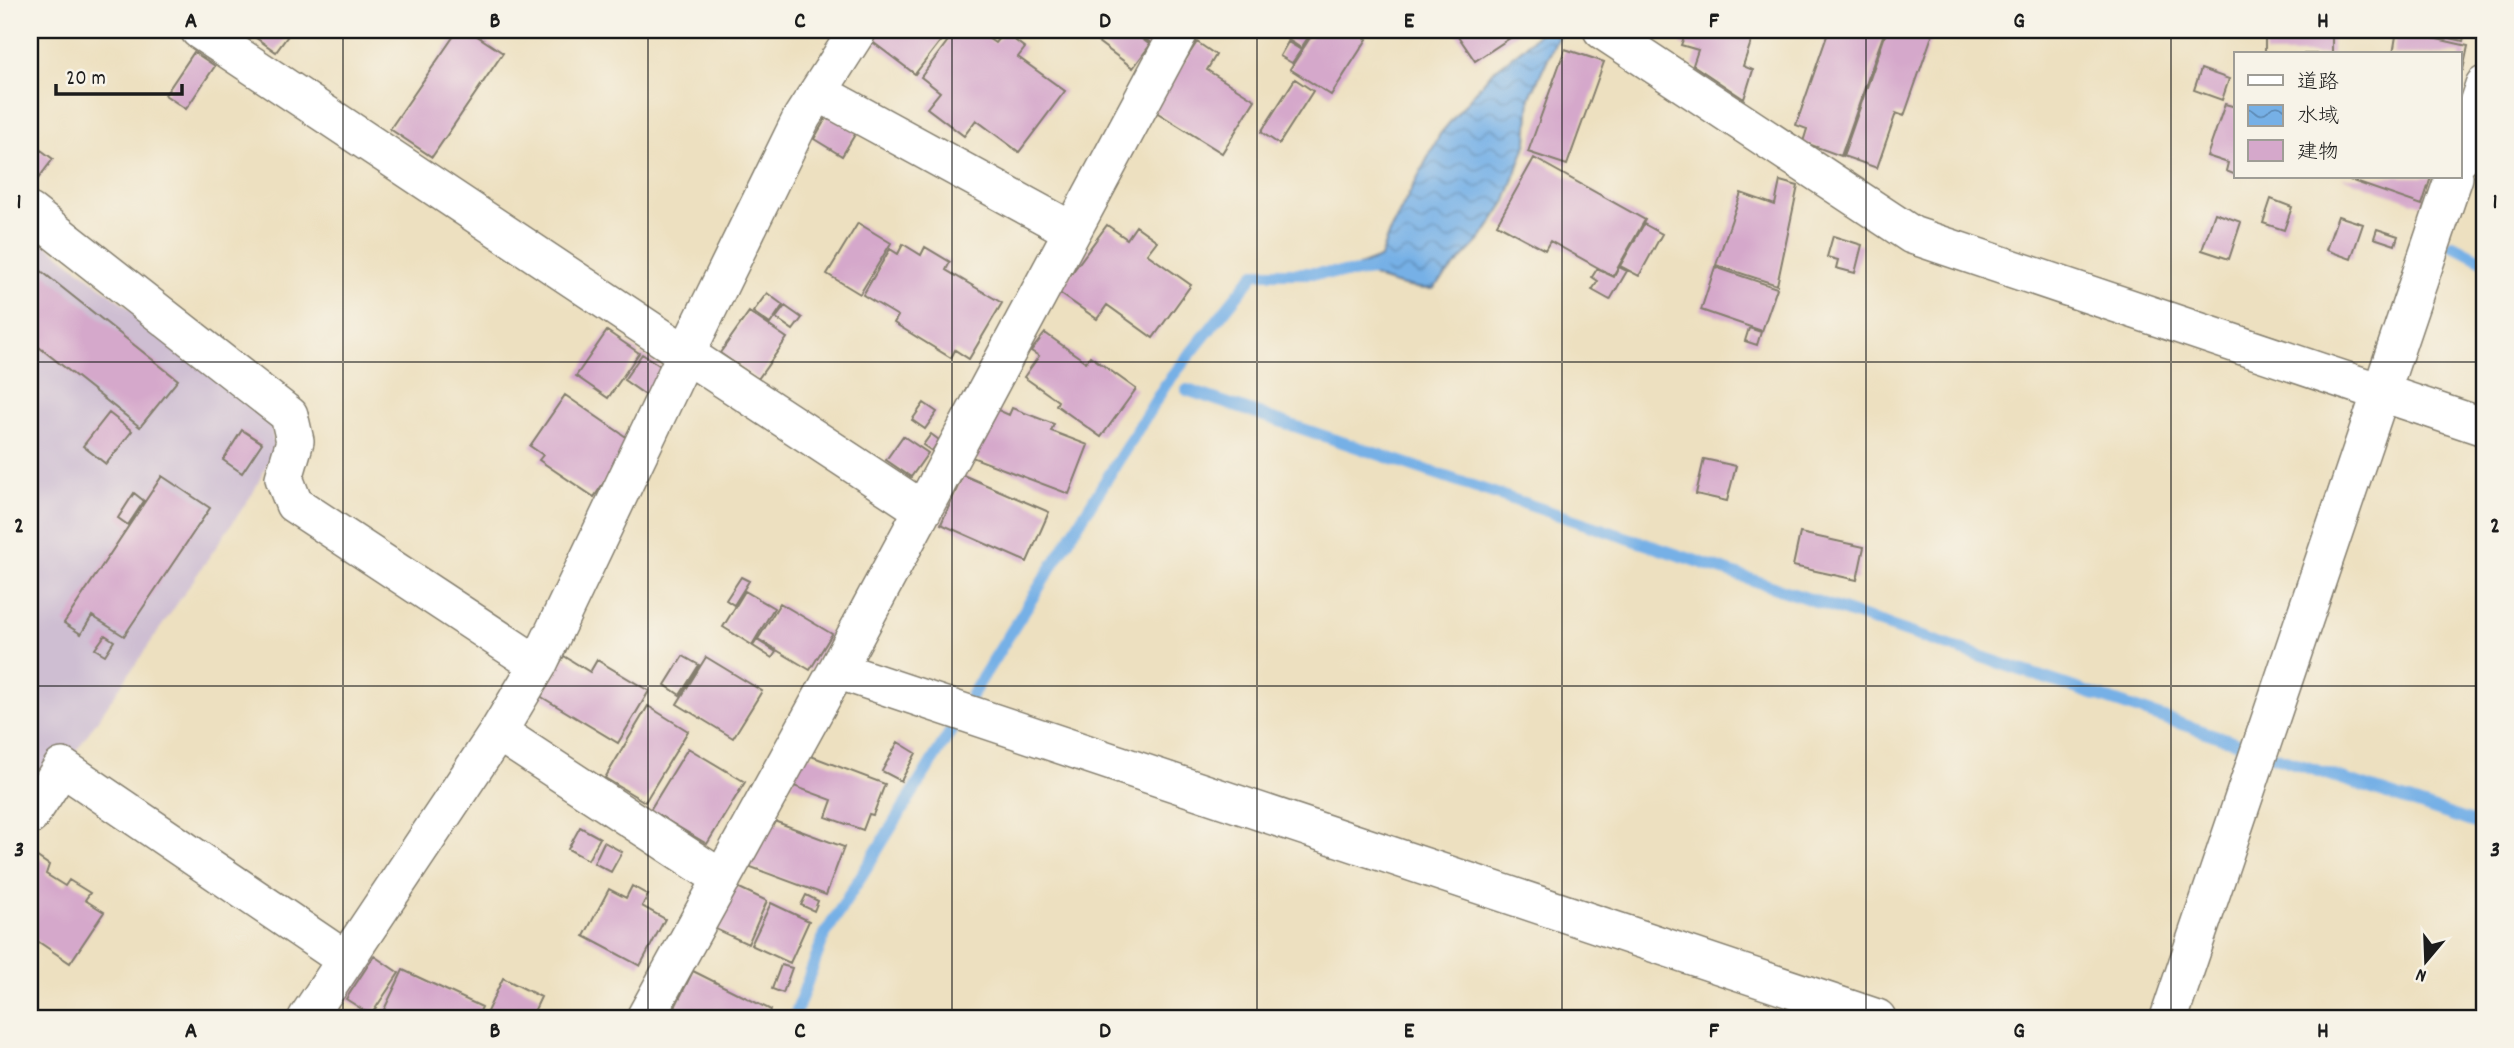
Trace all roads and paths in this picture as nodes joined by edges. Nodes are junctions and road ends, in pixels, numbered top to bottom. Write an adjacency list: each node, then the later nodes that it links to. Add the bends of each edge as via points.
1 (199, 30): 11 (street)
2 (858, 30): 6 (street)
3 (1180, 30): 10 (street)
4 (1602, 30): 12 (street, via 1912,235)
5 (2484, 85): 7 (street)
6 (818, 92): 10 (street); 11 (street)
7 (2462, 152)
8 (2454, 178): 12 (street)
9 (30, 212): 15 (street, via 289,415 295,441 284,478 294,504)
10 (1071, 230): 14 (street)
11 (685, 354): 14 (street); 15 (street)
12 (2381, 393): 13 (street); 24 (street)
13 (2484, 427)
14 (923, 510): 16 (street)
15 (538, 665): 17 (street)
16 (837, 670): 19 (street); 23 (street)
17 (498, 732): 19 (street); 20 (street)
18 (30, 816): 20 (street, via 62,767)
19 (722, 879): 22 (street)
20 (346, 960): 21 (street)
21 (324, 1012)
22 (645, 1018)
23 (1877, 1018)
24 (2169, 1018)

